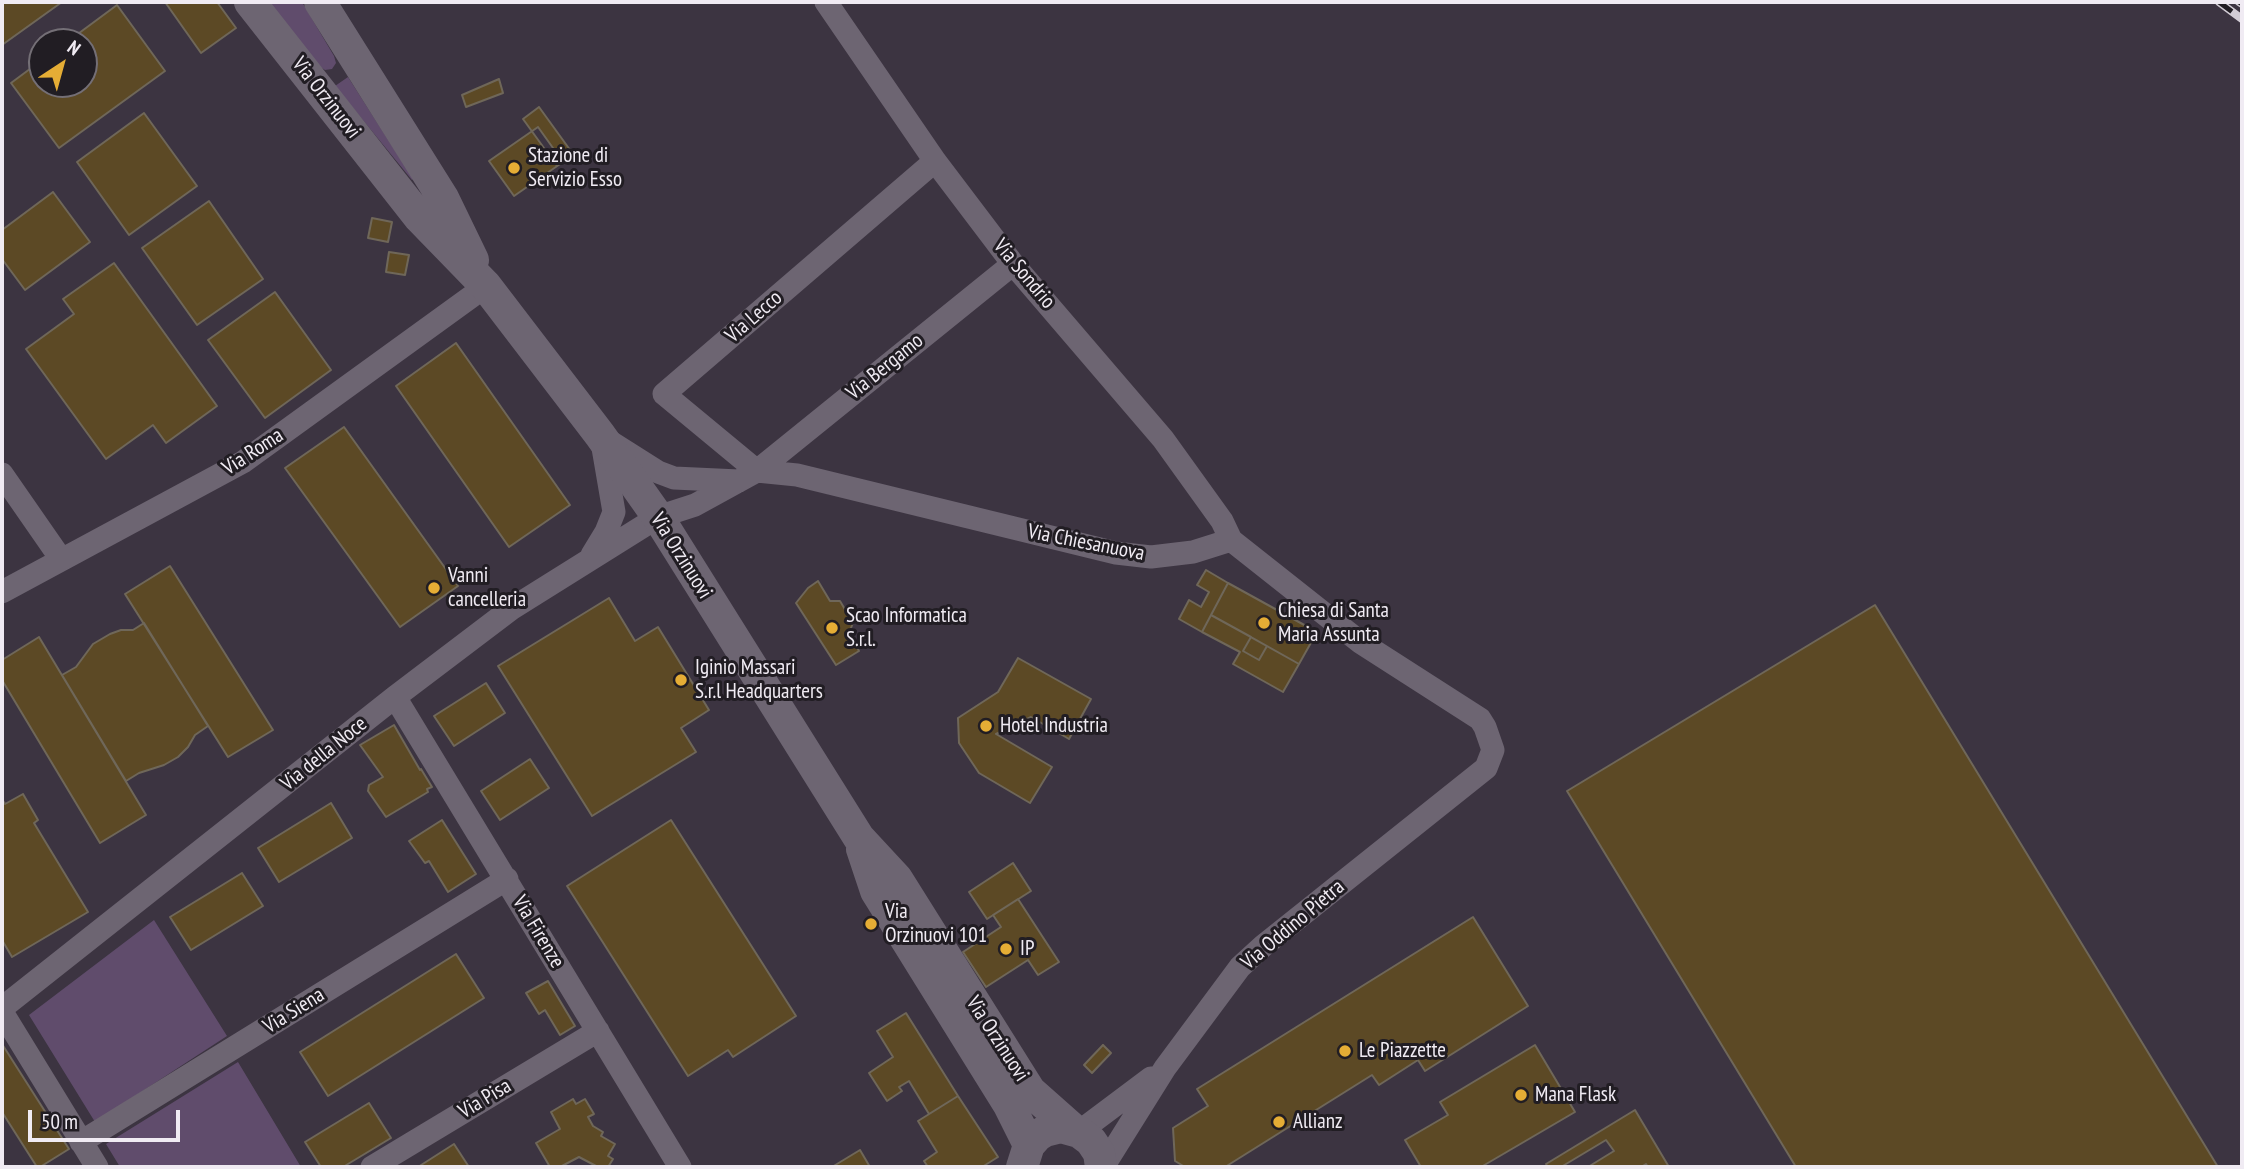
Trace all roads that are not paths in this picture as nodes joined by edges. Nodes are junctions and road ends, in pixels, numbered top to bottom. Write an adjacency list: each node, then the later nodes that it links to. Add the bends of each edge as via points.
1 (250, 2): 6 (main road, Via Orzinuovi, via 419,217)
2 (320, 2): 6 (main road, Via Orzinuovi, via 443,198)
3 (825, 2): 4 (street, Via Sondrio)
4 (935, 161): 5 (street, Via Sondrio); 9 (street, Via Lecco, via 664,394)
5 (1013, 264): 9 (street, Via Bergamo); 11 (street, Via Sondrio, via 1163,439)
6 (486, 286): 7 (main road, Via Orzinuovi); 12 (street, Via Roma, via 243,462)
7 (600, 435): 9 (street, Via Chiesanuova, via 674,478); 10 (main road, Via Orzinuovi); 13 (street, via 614,512)
8 (2, 474): 12 (street)
9 (748, 476): 10 (street, via 695,505); 11 (street, Via Chiesanuova, via 797,475 1116,553 1152,557 1193,552)
10 (658, 517): 13 (street, Via della Noce); 16 (main road, Via Orzinuovi)
11 (1231, 540): 20 (street, Via Oddino Pietra, via 1360,642 1480,719 1493,750 1486,768 1240,967)
12 (61, 559): 14 (street, Via Roma)
13 (589, 559): 15 (street, Via della Noce, via 511,609)
14 (2, 592)
15 (395, 698): 17 (street, Via Firenze); 18 (street, Via della Noce)
16 (859, 838): 21 (main road, Via Orzinuovi, via 897,878 1030,1091); 23 (main road, Via Orzinuovi, via 876,891 1009,1105)
17 (507, 879): 19 (street, Via Firenze); 22 (street, Via Siena)
18 (2, 1010): 22 (street)
19 (597, 1031): 25 (street, Via Pisa); 26 (street, Via Firenze)
20 (1165, 1068): 21 (street); 27 (street, Via Oddino Pietra)
21 (1077, 1131): 23 (main road, Via Orzinuovi, via 1054,1128 1037,1136); 27 (main road, Via Orzinuovi, via 1095,1147)
22 (81, 1142): 24 (street)
23 (1026, 1156)
24 (97, 1167)
25 (372, 1167)
26 (680, 1167)
27 (1102, 1167)

